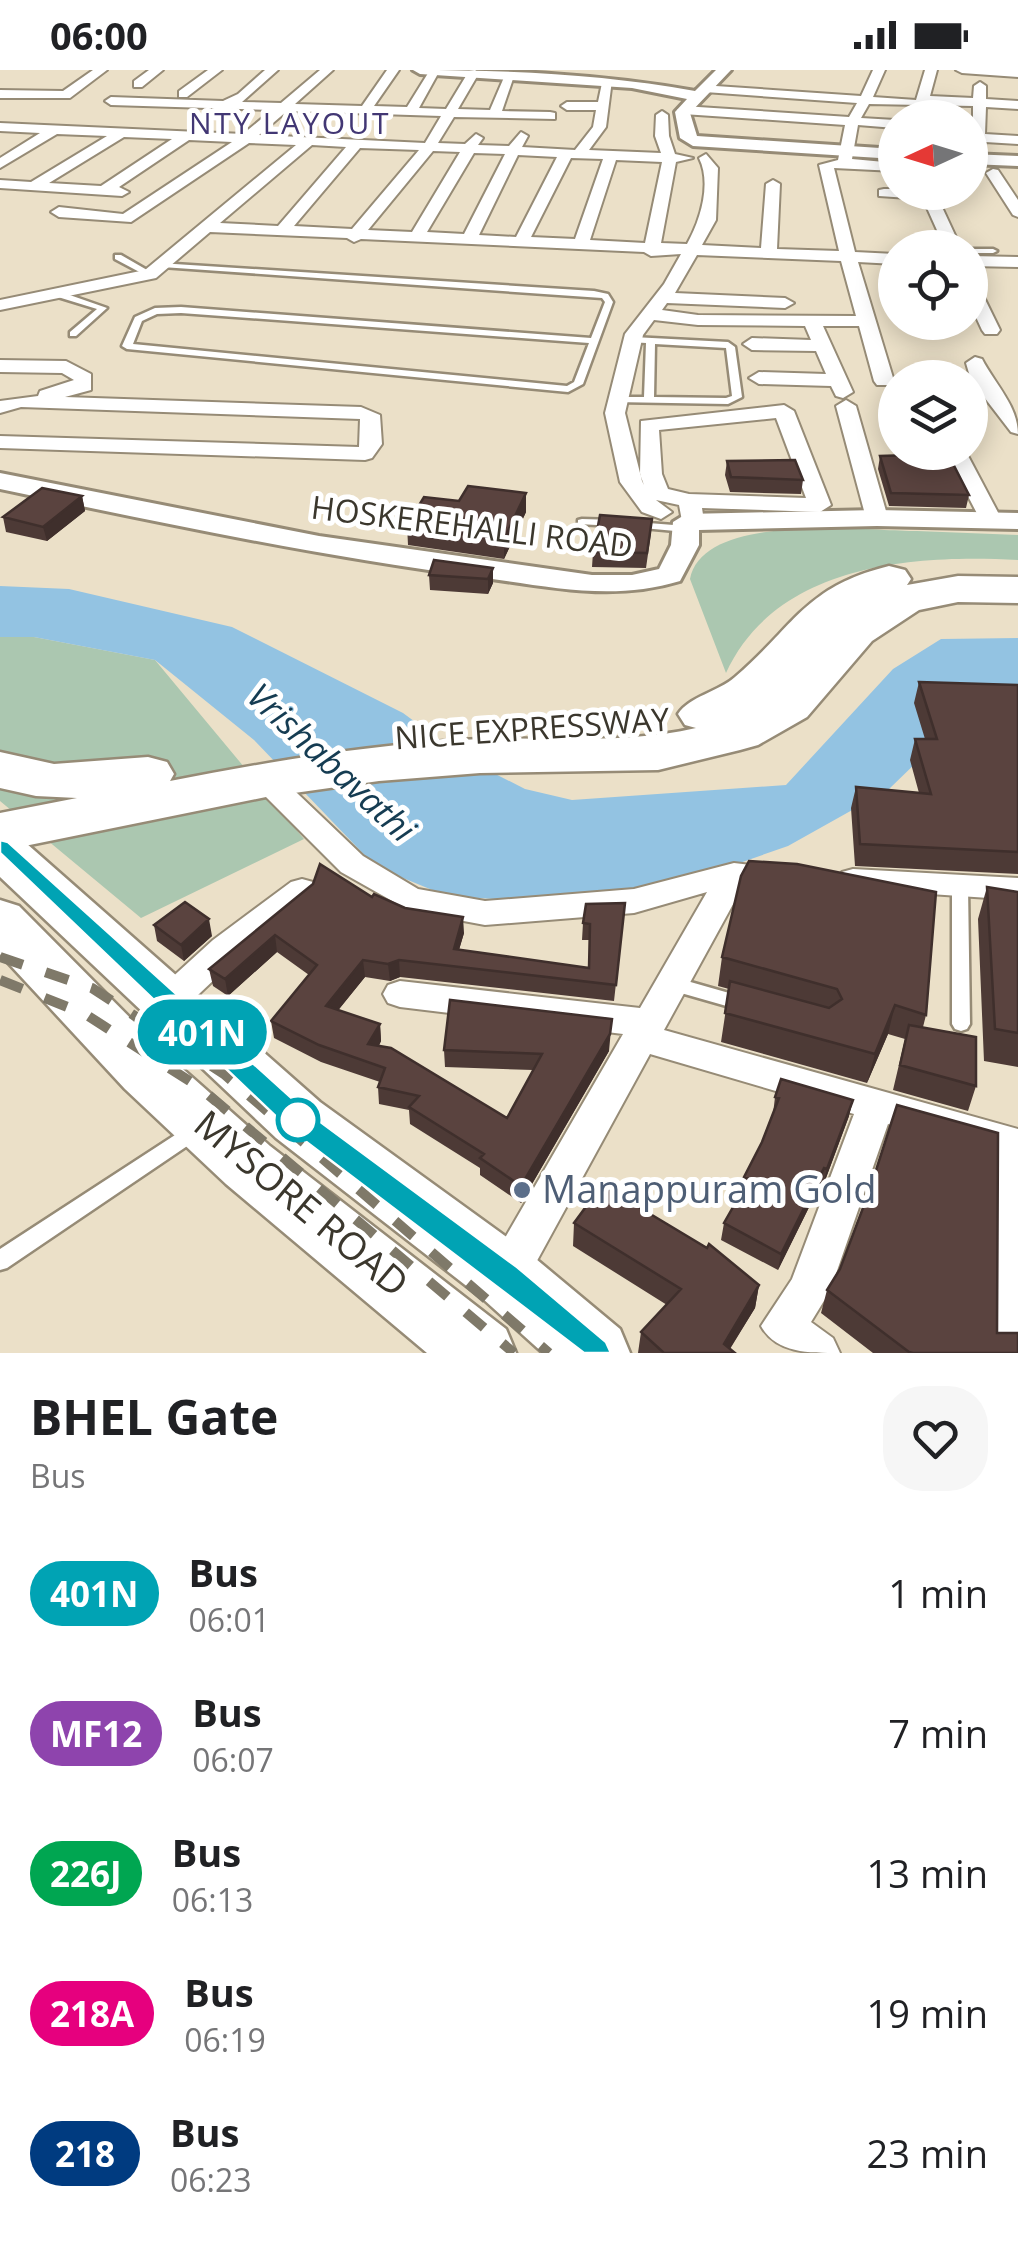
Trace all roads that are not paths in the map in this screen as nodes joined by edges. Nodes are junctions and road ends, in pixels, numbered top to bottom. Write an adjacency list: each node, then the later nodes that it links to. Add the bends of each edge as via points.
1 (100, 70): 26 (street, via 66,95)
2 (157, 70): 18 (street)
3 (216, 70): 27 (street)
4 (272, 70): 38 (street)
5 (327, 70): 39 (street)
6 (393, 70): 40 (street)
7 (420, 70): 12 (street)
8 (646, 70): 19 (street)
9 (879, 70): 25 (street)
10 (931, 70): 31 (street)
11 (962, 70): 15 (street)
12 (435, 71): 13 (street); 41 (street)
13 (474, 73): 16 (street); 42 (street)
14 (727, 73): 24 (street)
15 (1018, 73)
16 (511, 75): 17 (street); 43 (street)
17 (608, 82): 19 (street); 34 (street)
18 (138, 84)
19 (632, 84): 24 (street)
20 (855, 84): 25 (street)
21 (980, 85): 32 (street)
22 (891, 86): 25 (street)
23 (908, 88): 30 (street)
24 (701, 92): 25 (street); 48 (street)
25 (870, 92): 29 (street); 59 (street)
26 (0, 94)
27 (183, 94)
28 (111, 100): 35 (street)
29 (912, 100)
30 (920, 100)
31 (923, 100)
32 (982, 100)
33 (572, 102): 34 (street)
34 (604, 102): 65 (street, via 599,126)
35 (166, 103): 38 (street); 52 (street)
36 (988, 103): 37 (street)
37 (1018, 104)
38 (221, 106): 39 (street); 54 (street)
39 (284, 109): 40 (street); 55 (street)
40 (365, 110): 41 (street)
41 (410, 112): 42 (street)
42 (451, 113): 43 (street); 61 (street)
43 (490, 115): 45 (street); 62 (street)
44 (662, 115): 67 (street)
45 (532, 116): 46 (street); 64 (street)
46 (550, 116)
47 (68, 118): 50 (street)
48 (687, 125): 59 (street); 59 (street); 68 (street)
49 (0, 128): 50 (street)
50 (54, 130): 52 (street); 72 (street)
51 (878, 131): 59 (street)
52 (121, 133): 54 (street); 76 (street)
53 (988, 134): 56 (street)
54 (184, 136): 55 (street); 77 (street)
55 (247, 138): 58 (street); 78 (street)
56 (1018, 140)
57 (878, 141): 59 (street)
58 (308, 142): 60 (street); 81 (street)
59 (847, 143): 63 (street); 69 (street); 94 (street, via 826,165)
60 (356, 144): 61 (street); 82 (street)
61 (428, 147): 62 (street); 83 (street)
62 (470, 149): 64 (street); 84 (street)
63 (878, 150)
64 (514, 151): 65 (street); 85 (street)
65 (572, 154): 66 (street); 86 (street)
66 (611, 155): 67 (street); 87 (street)
67 (670, 158): 68 (street); 88 (street)
68 (706, 158): 89 (street, via 708,220)
69 (878, 158)
70 (988, 160): 71 (street)
71 (1018, 161)
72 (0, 164)
73 (993, 173): 79 (street)
74 (0, 184): 76 (street)
75 (772, 184): 92 (street)
76 (36, 185): 77 (street)
77 (105, 190): 78 (street)
78 (164, 196): 80 (street, via 126,219)
79 (1017, 208)
80 (59, 212)
81 (208, 227): 82 (street); 98 (street)
82 (280, 232): 83 (street)
83 (354, 236): 84 (street)
84 (415, 240): 85 (street)
85 (468, 242): 86 (street)
86 (520, 244): 87 (street)
87 (580, 247): 88 (street)
88 (651, 251): 89 (street)
89 (693, 252): 92 (street); 101 (street)
90 (988, 252): 91 (lane)
91 (993, 252)
92 (769, 255): 94 (street)
93 (118, 257): 98 (lane)
94 (848, 258): 95 (street); 103 (street)
95 (878, 259)
96 (988, 261): 97 (street)
97 (1018, 262)
98 (156, 270): 99 (street); 108 (lane, via 594,294 609,302)
99 (61, 295): 100 (street); 106 (lane, via 103,308)
100 (0, 305)
101 (656, 306): 102 (street); 102 (street, via 698,320); 107 (street)
102 (800, 311): 103 (street); 110 (street)
103 (866, 316): 111 (street)
104 (988, 325): 105 (street)
105 (990, 330)
106 (73, 334)
107 (642, 340): 116 (street); 117 (lane); 117 (lane, via 730,346 737,396)
108 (594, 341): 108 (lane, via 578,384 553,390 126,346 138,319 180,310)
109 (752, 344): 110 (street)
110 (822, 346): 115 (street)
111 (878, 360)
112 (2, 366): 118 (street, via 66,367 84,378 84,386)
113 (760, 378): 115 (street)
114 (988, 385): 119 (street)
115 (842, 392): 124 (street)
116 (618, 400): 117 (lane); 123 (street, via 631,482 650,507)
117 (648, 400)
118 (10, 404): 120 (street, via 361,413 370,415 372,444 364,454)
119 (1018, 428)
120 (0, 442)
121 (968, 470): 125 (street)
122 (0, 481): 123 (street, HOSKEREHALLI ROAD, via 424,563 602,584 645,584 670,575 686,544)
123 (688, 518): 123 (street, via 820,505 784,411 648,424 659,494); 124 (street); 126 (lane)
124 (877, 518): 125 (street)
125 (1004, 521)
126 (582, 522)
127 (1018, 567): 129 (highway, NICE EXPRESSWAY, via 917,570 860,587 816,618 755,688 714,712 644,727)
128 (1018, 590): 129 (highway, NICE EXPRESSWAY, via 958,589 905,599 856,631 789,706 740,734 658,753)
129 (473, 745): 131 (highway, NICE EXPRESSWAY, via 379,764)
130 (0, 770): 131 (highway, NICE EXPRESSWAY, via 78,781)
131 (275, 771): 132 (highway, NICE EXPRESSWAY); 134 (street, via 352,864 410,899 504,912 634,901)
132 (0, 832)
133 (0, 848): 141 (highway, MYSORE ROAD)
134 (734, 874): 135 (street); 139 (street)
135 (960, 886): 136 (street); 143 (lane)
136 (1018, 889)
137 (302, 890): 141 (street)
138 (0, 920): 146 (highway, MYSORE ROAD)
139 (672, 984): 142 (lane); 144 (street)
140 (400, 994): 144 (street)
141 (168, 1002): 149 (highway, MYSORE ROAD, via 298,1120)
142 (756, 1007)
143 (961, 1024)
144 (643, 1030): 145 (street); 149 (street)
145 (877, 1102): 147 (street); 153 (street, via 809,1290 782,1326)
146 (197, 1129): 148 (lane); 150 (lane); 151 (highway, MYSORE ROAD)
147 (1016, 1144): 154 (street)
148 (0, 1261)
149 (506, 1276): 152 (highway, MYSORE ROAD)
150 (402, 1317)
151 (481, 1353)
152 (595, 1353)
153 (818, 1353)
154 (1012, 1353)

